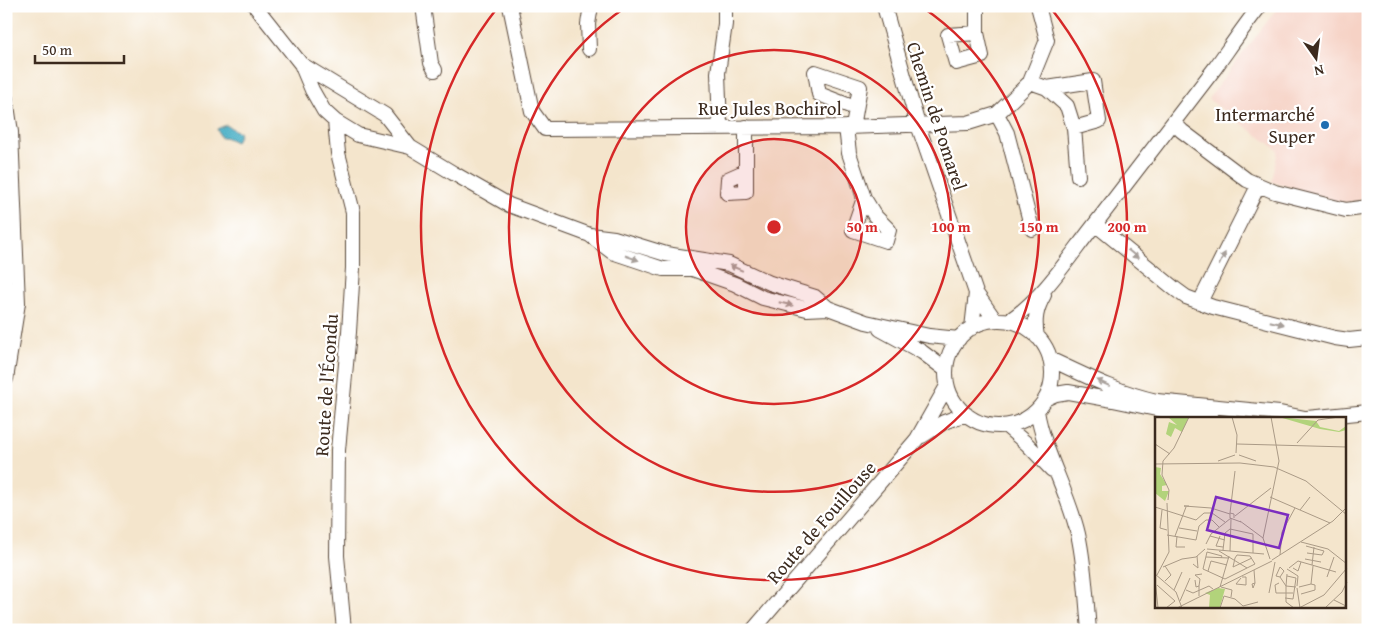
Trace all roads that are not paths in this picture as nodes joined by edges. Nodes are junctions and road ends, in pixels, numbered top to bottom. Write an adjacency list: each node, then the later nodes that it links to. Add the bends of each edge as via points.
1 (255, 6): 11 (street)
2 (268, 6): 11 (street)
3 (423, 6): 15 (street, via 431,63)
4 (510, 6): 26 (street, Rue Jules Bochirol, via 532,111 545,128)
5 (590, 6): 13 (street)
6 (725, 6): 26 (street, via 718,72)
7 (884, 6): 25 (street, Chemin de Pomarel)
8 (977, 6): 12 (street)
9 (1038, 6): 17 (street, Rue Jules Bochirol, via 1047,40)
10 (1260, 6): 24 (street)
11 (274, 29): 14 (street)
12 (976, 33)
13 (590, 49)
14 (301, 64): 16 (street); 19 (street)
15 (435, 70)
16 (325, 78): 19 (street); 29 (street, via 385,114)
17 (1030, 82): 18 (street); 22 (street, Rue Jules Bochirol)
18 (1047, 88): 30 (street, via 1067,106); 30 (street, via 1094,81 1099,121)
19 (312, 90): 23 (street, via 324,111)
20 (6, 99): 53 (street, via 11,132 18,303)
21 (855, 108): 28 (street)
22 (997, 114): 25 (street, Rue Jules Bochirol, via 968,122); 41 (street, via 1007,134)
23 (335, 121): 31 (street); 33 (street, Route de l'Écondu)
24 (1174, 123): 37 (street); 40 (street)
25 (918, 125): 28 (street, Rue Jules Bochirol); 43 (street, Chemin de Pomarel)
26 (720, 127): 27 (street, Rue Jules Bochirol)
27 (746, 127): 28 (street, Rue Jules Bochirol); 35 (street)
28 (849, 127): 38 (street, via 849,153)
29 (396, 128): 32 (street); 34 (street)
30 (1074, 128): 36 (street)
31 (358, 135): 32 (street); 33 (street)
32 (387, 141): 34 (street)
33 (338, 145): 65 (street, Route de l'Écondu, via 353,212 350,332 338,450 337,556)
34 (410, 147): 46 (street, via 509,205 590,235 614,238 666,254 729,264 770,283 815,297 828,308)
35 (746, 171)
36 (1078, 176)
37 (1258, 186): 39 (street, via 1346,210); 44 (street, one-way to 37)
38 (864, 198)
39 (1368, 208)
40 (1095, 224): 42 (street); 44 (street, one-way to 44, via 1174,289)
41 (1032, 230)
42 (1051, 280): 45 (street, via 1023,311); 48 (street, via 1037,308)
43 (976, 293): 45 (street, Chemin de Pomarel); 47 (street, Chemin de Pomarel)
44 (1200, 302): 49 (street, one-way to 49, via 1336,338)
45 (1002, 321): 47 (street); 48 (street, via 1029,330)
46 (866, 322): 50 (street); 52 (street, via 922,352)
47 (972, 328): 50 (street)
48 (1037, 337): 51 (street)
49 (1368, 338)
50 (959, 339): 52 (street, via 952,348)
51 (1050, 359): 55 (street, via 1052,379); 60 (street, one-way to 51, via 1157,401 1125,392)
52 (946, 370): 54 (street)
53 (6, 379)
54 (947, 386): 58 (street, via 954,401); 63 (street, Route de Fouillouse)
55 (1045, 399): 56 (street); 59 (street, via 1068,392)
56 (1036, 410): 62 (street); 64 (street, via 1042,436)
57 (1367, 412): 61 (street)
58 (966, 414): 62 (street, via 991,426); 63 (street, Route de Fouillouse, via 944,422)
59 (1203, 417)
60 (1301, 417)
61 (1316, 417)
62 (1006, 426): 64 (street, via 1041,457)
63 (917, 439): 66 (street, Route de Fouillouse)
64 (1062, 482): 67 (street, via 1078,534)
65 (344, 630)
66 (753, 630)
67 (1089, 630)

